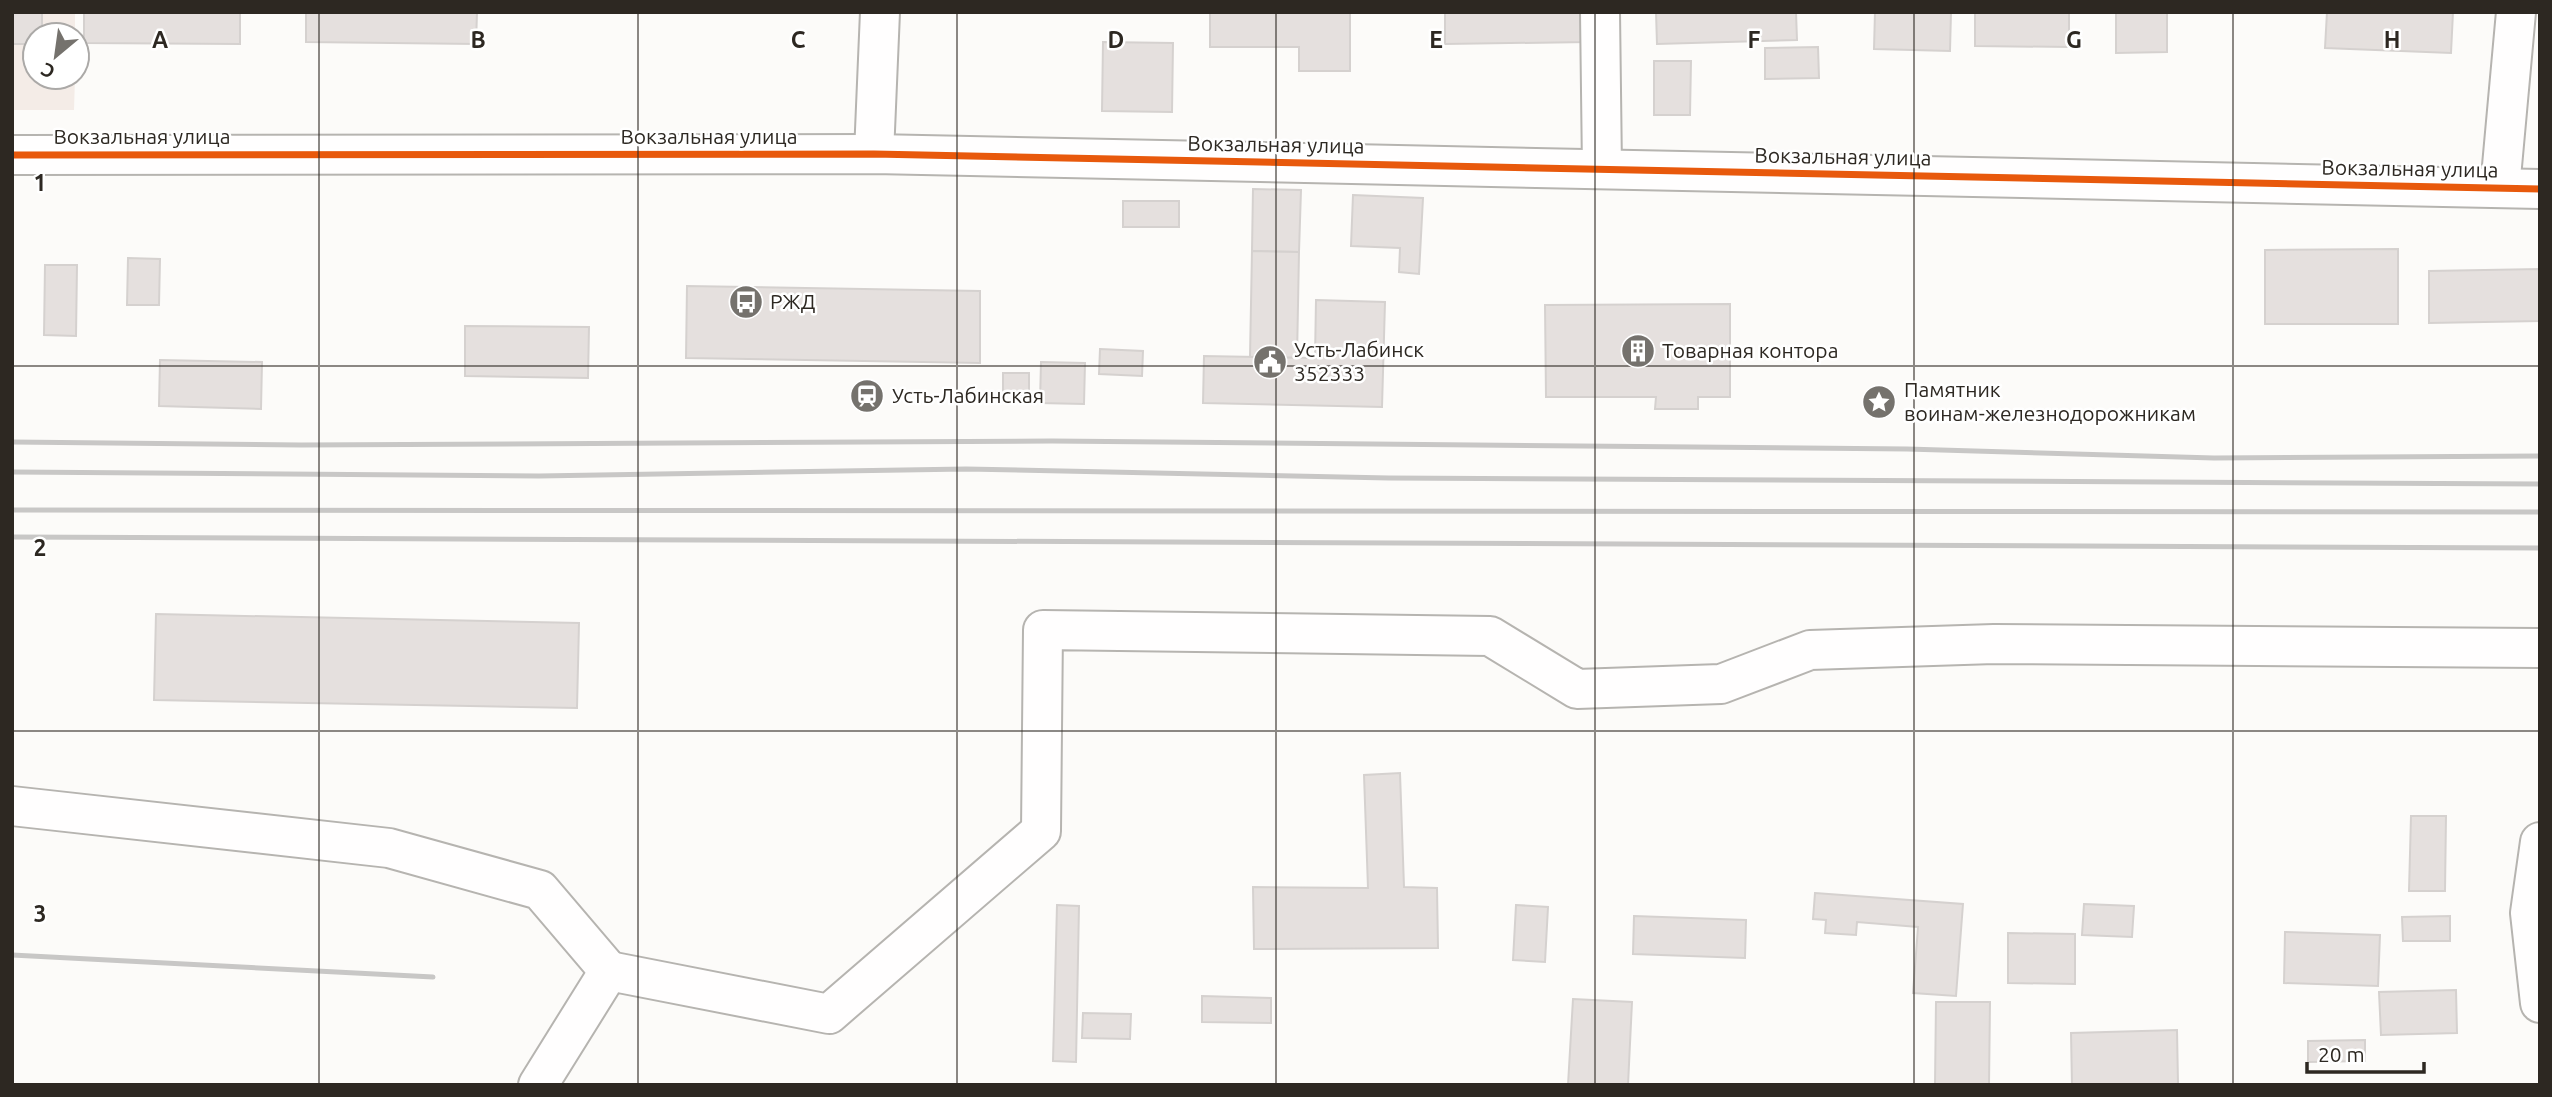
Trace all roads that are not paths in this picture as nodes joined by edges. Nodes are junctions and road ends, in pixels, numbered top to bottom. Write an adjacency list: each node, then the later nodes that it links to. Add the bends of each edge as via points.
1 (880, 12): 4 (street)
2 (1600, 12): 6 (street)
3 (2516, 12): 7 (street)
4 (874, 154): 5 (street, Вокзальная улица); 6 (street, Вокзальная улица)
5 (12, 155)
6 (1602, 169): 7 (street, Вокзальная улица)
7 (2500, 188): 8 (street, Вокзальная улица)
8 (2540, 189)
9 (2540, 648): 12 (street, via 1994,644 1810,650 1721,684 1577,689 1490,636 1043,630 1041,831 829,1014)
10 (12, 806): 12 (street, via 389,849 540,890)
11 (2540, 842): 13 (street, via 2530,912)
12 (609, 971): 14 (street)
13 (2540, 1003)
14 (538, 1085)

